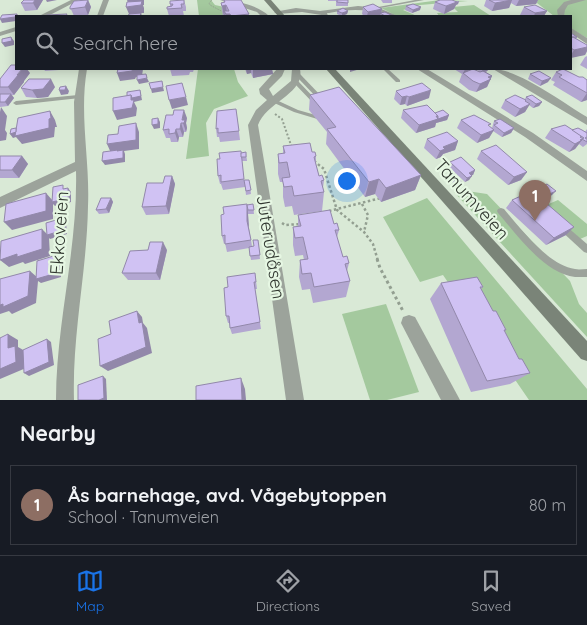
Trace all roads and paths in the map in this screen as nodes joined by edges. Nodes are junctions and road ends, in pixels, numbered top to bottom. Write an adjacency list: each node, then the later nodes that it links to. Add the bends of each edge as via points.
1 (76, 0): 13 (street)
2 (106, 0): 14 (street)
3 (223, 0): 15 (street)
4 (267, 0): 12 (main road)
5 (422, 0): 9 (lane)
6 (557, 0): 8 (street)
7 (583, 0): 8 (street)
8 (566, 3): 19 (street)
9 (375, 8): 11 (street); 18 (street)
10 (305, 11): 11 (street); 12 (street); 16 (street)
11 (320, 13): 17 (street)
12 (280, 14)
13 (45, 15)
14 (100, 15)
15 (264, 15)
16 (291, 15)
17 (325, 15)
18 (392, 15)
19 (561, 15)
20 (15, 29): 22 (street)
21 (572, 31): 23 (street)
22 (0, 34)
23 (587, 42)
24 (83, 70): 32 (street, Ekkoveien)
25 (282, 70): 34 (street, Juterudåsen, via 264,89)
26 (331, 70): 55 (main road, Tanumveien)
27 (386, 70): 31 (lane)
28 (423, 70): 41 (street, via 529,135)
29 (499, 70): 36 (street)
30 (297, 75): 34 (street); 35 (lane)
31 (398, 81)
32 (78, 97): 33 (lane); 40 (street, Ekkoveien)
33 (16, 103)
34 (267, 105): 37 (lane, via 296,111); 38 (path, via 282,119); 57 (street, Juterudåsen, via 253,125)
35 (323, 106)
36 (587, 122)
37 (331, 124)
38 (295, 150)
39 (310, 158): 45 (path, via 324,169)
40 (82, 163): 43 (street); 56 (street, Ekkoveien, via 82,205 67,344)
41 (587, 177)
42 (386, 193): 44 (path, via 378,200)
43 (0, 203)
44 (362, 204): 45 (path); 51 (path, via 368,215)
45 (337, 210): 47 (path); 51 (path)
46 (501, 212): 53 (lane, via 552,264 568,273)
47 (322, 213)
48 (554, 220): 52 (lane)
49 (282, 222): 50 (path, via 285,225)
50 (308, 223)
51 (364, 232): 54 (path, via 373,244 380,268)
52 (587, 249)
53 (587, 273)
54 (409, 323): 58 (street)
55 (587, 354)
56 (65, 400)
57 (295, 400)
58 (451, 400)

